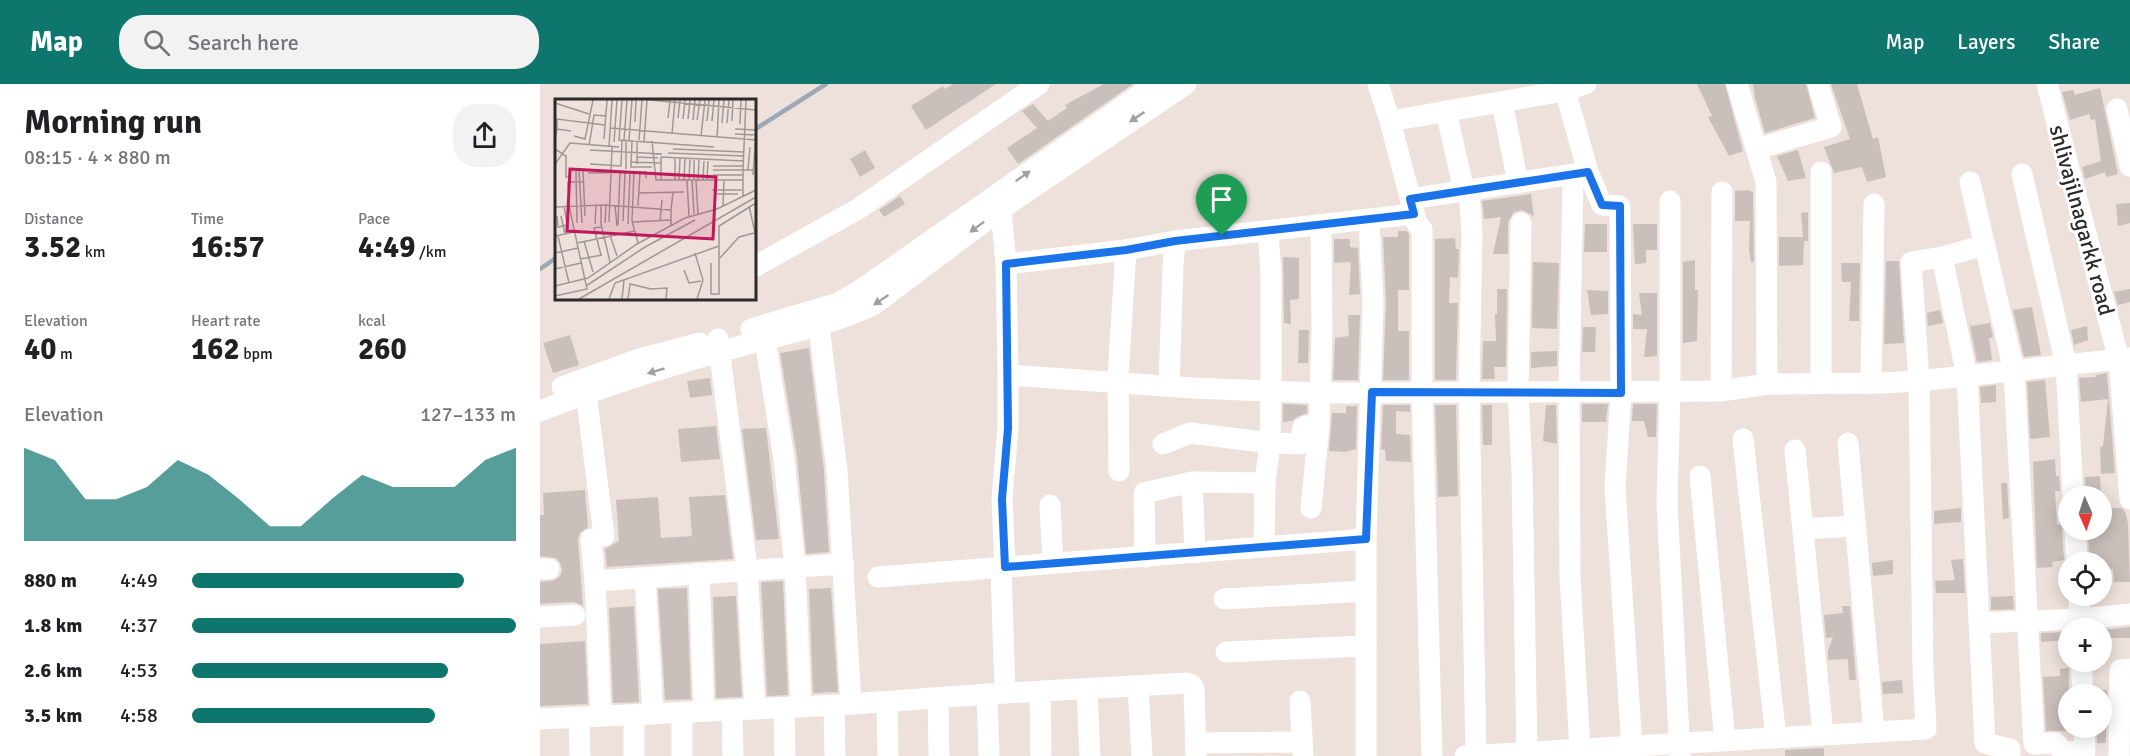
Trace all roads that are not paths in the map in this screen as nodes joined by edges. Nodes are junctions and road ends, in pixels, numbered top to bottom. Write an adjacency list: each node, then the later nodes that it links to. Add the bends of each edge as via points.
1 (1039, 84): 36 (street, via 858,208)
2 (1155, 84): 37 (street, one-way to 2)
3 (1186, 84): 26 (street, one-way to 26)
4 (1378, 84): 13 (street)
5 (1586, 84): 9 (street)
6 (1737, 84): 14 (street)
7 (1818, 84): 14 (street, via 1831,127)
8 (2047, 84): 40 (street, shlivajilnagarkk road)
9 (1565, 90): 10 (street); 17 (street)
10 (1502, 102): 12 (street); 20 (street)
11 (2116, 109): 15 (street)
12 (1446, 111): 13 (street); 21 (street)
13 (1390, 121): 25 (street)
14 (1756, 149): 49 (street, via 1766,182)
15 (2129, 157)
16 (1821, 172): 47 (street)
17 (1580, 174): 20 (street); 57 (street); 61 (street, via 1602,205 1620,206)
18 (2022, 174): 41 (street)
19 (1970, 182): 32 (street)
20 (1518, 183): 21 (street)
21 (1466, 191): 25 (street); 56 (street, via 1472,233)
22 (1722, 192): 53 (street)
23 (1671, 201): 58 (street)
24 (1874, 204): 48 (street)
25 (1412, 207): 27 (street); 55 (street, via 1422,229)
26 (1000, 209): 35 (street); 37 (street, one-way to 37, via 873,305 854,315)
27 (1369, 219): 29 (street); 54 (street, via 1374,303)
28 (1521, 223): 52 (street)
29 (1321, 225): 30 (street); 60 (street)
30 (1268, 231): 31 (street); 51 (street)
31 (1175, 241): 33 (street); 50 (street)
32 (1985, 245): 34 (street); 42 (street)
33 (1126, 250): 35 (street); 46 (street)
34 (1941, 257): 44 (street); 45 (street, via 1911,262)
35 (1006, 264): 43 (street)
36 (756, 266)
37 (818, 318): 38 (street); 39 (street); 85 (street)
38 (765, 340): 39 (street); 86 (street, via 784,459)
39 (719, 345): 59 (street, one-way to 59); 62 (street, via 636,360); 88 (street)
40 (2124, 359): 41 (street); 75 (street, shlivajilnagarkk road)
41 (2066, 365): 42 (street); 74 (street)
42 (2014, 371): 44 (street); 99 (street)
43 (1008, 375): 46 (street); 87 (street)
44 (1967, 376): 45 (street); 100 (street)
45 (1919, 381): 48 (street); 122 (street, via 1926,729)
46 (1119, 382): 50 (street); 70 (street)
47 (1821, 383): 48 (street); 49 (street)
48 (1871, 383)
49 (1767, 384): 53 (street)
50 (1169, 386): 51 (street)
51 (1271, 391): 60 (street); 66 (street)
52 (1518, 391): 56 (street); 57 (street); 133 (street)
53 (1721, 391): 58 (street)
54 (1372, 392): 55 (street); 60 (street); 80 (street)
55 (1422, 392): 56 (street); 150 (street)
56 (1469, 392): 135 (street)
57 (1569, 392): 61 (street); 130 (street, via 1570,577)
58 (1670, 392): 61 (street); 131 (street, via 1667,503)
59 (586, 393): 63 (street); 92 (street, via 598,537)
60 (1319, 393): 64 (street)
61 (1621, 393): 127 (street, via 1615,486)
62 (540, 395)
63 (540, 411)
64 (1319, 427): 66 (street, via 1302,428 1300,444); 77 (street)
65 (1743, 439): 124 (street)
66 (1270, 443): 68 (street, via 1190,433); 73 (street)
67 (1848, 443): 78 (street)
68 (1163, 444)
69 (1795, 450): 79 (street)
70 (1119, 471)
71 (1700, 476): 126 (street)
72 (1192, 482): 73 (street); 82 (street); 83 (street, via 1144,493)
73 (1265, 483): 81 (street)
74 (2072, 486)
75 (2130, 499)
76 (1050, 505): 84 (street)
77 (1311, 508)
78 (1856, 526): 79 (street); 122 (street)
79 (1803, 529): 123 (street)
80 (1366, 539): 81 (street); 93 (street)
81 (1264, 547): 82 (street)
82 (1195, 553): 83 (street)
83 (1145, 557): 84 (street)
84 (1053, 563): 87 (street)
85 (844, 564): 86 (street); 112 (street)
86 (795, 567): 88 (street); 113 (street)
87 (1003, 567): 90 (street); 108 (street)
88 (747, 569): 89 (street); 114 (street)
89 (699, 573): 91 (street); 115 (street)
90 (878, 577)
91 (645, 578): 92 (street); 118 (street)
92 (595, 581): 119 (street)
93 (1366, 591): 94 (street); 102 (street)
94 (1224, 599)
95 (2130, 614): 98 (street)
96 (575, 615): 97 (street)
97 (540, 616)
98 (2110, 618)
99 (2028, 621): 100 (street); 101 (street); 134 (street, via 2034,744 2056,743)
100 (1979, 623): 152 (street, via 1985,743 2010,749)
101 (2058, 623)
102 (1366, 646): 103 (street); 149 (street)
103 (1226, 652)
104 (2125, 669): 136 (street)
105 (1138, 687): 106 (street); 128 (street, via 1192,685); 148 (street)
106 (1087, 689): 107 (street); 147 (street)
107 (1040, 692): 108 (street); 146 (street)
108 (996, 694): 109 (street); 145 (street)
109 (938, 698): 111 (street); 144 (street)
110 (1300, 700): 129 (street)
111 (887, 702): 112 (street); 143 (street)
112 (842, 705): 113 (street); 142 (street)
113 (793, 707): 114 (street); 141 (street)
114 (755, 709): 116 (street)
115 (704, 711): 116 (street); 117 (street)
116 (732, 711): 140 (street)
117 (682, 713): 118 (street); 139 (street)
118 (643, 715): 119 (street); 138 (street)
119 (601, 716): 120 (street)
120 (579, 718): 121 (street); 137 (street)
121 (540, 719)
122 (1874, 732): 123 (street)
123 (1823, 735): 124 (street)
124 (1776, 738): 126 (street)
125 (2084, 738): 132 (street)
126 (1725, 741): 131 (street)
127 (1632, 747): 130 (street); 131 (street)
128 (1196, 749): 129 (street)
129 (1303, 749)
130 (1580, 750): 133 (street)
131 (1680, 750)
132 (2085, 751): 134 (street); 136 (street)
133 (1527, 753): 135 (street)
134 (2063, 754)
135 (1476, 755): 151 (street)
136 (2119, 755)
137 (580, 756)
138 (634, 756)
139 (682, 756)
140 (733, 756)
141 (785, 756)
142 (835, 756)
143 (888, 756)
144 (939, 756)
145 (989, 756)
146 (1041, 756)
147 (1090, 756)
148 (1142, 756)
149 (1366, 756)
150 (1432, 756)
151 (1465, 756)
152 (2010, 756)

